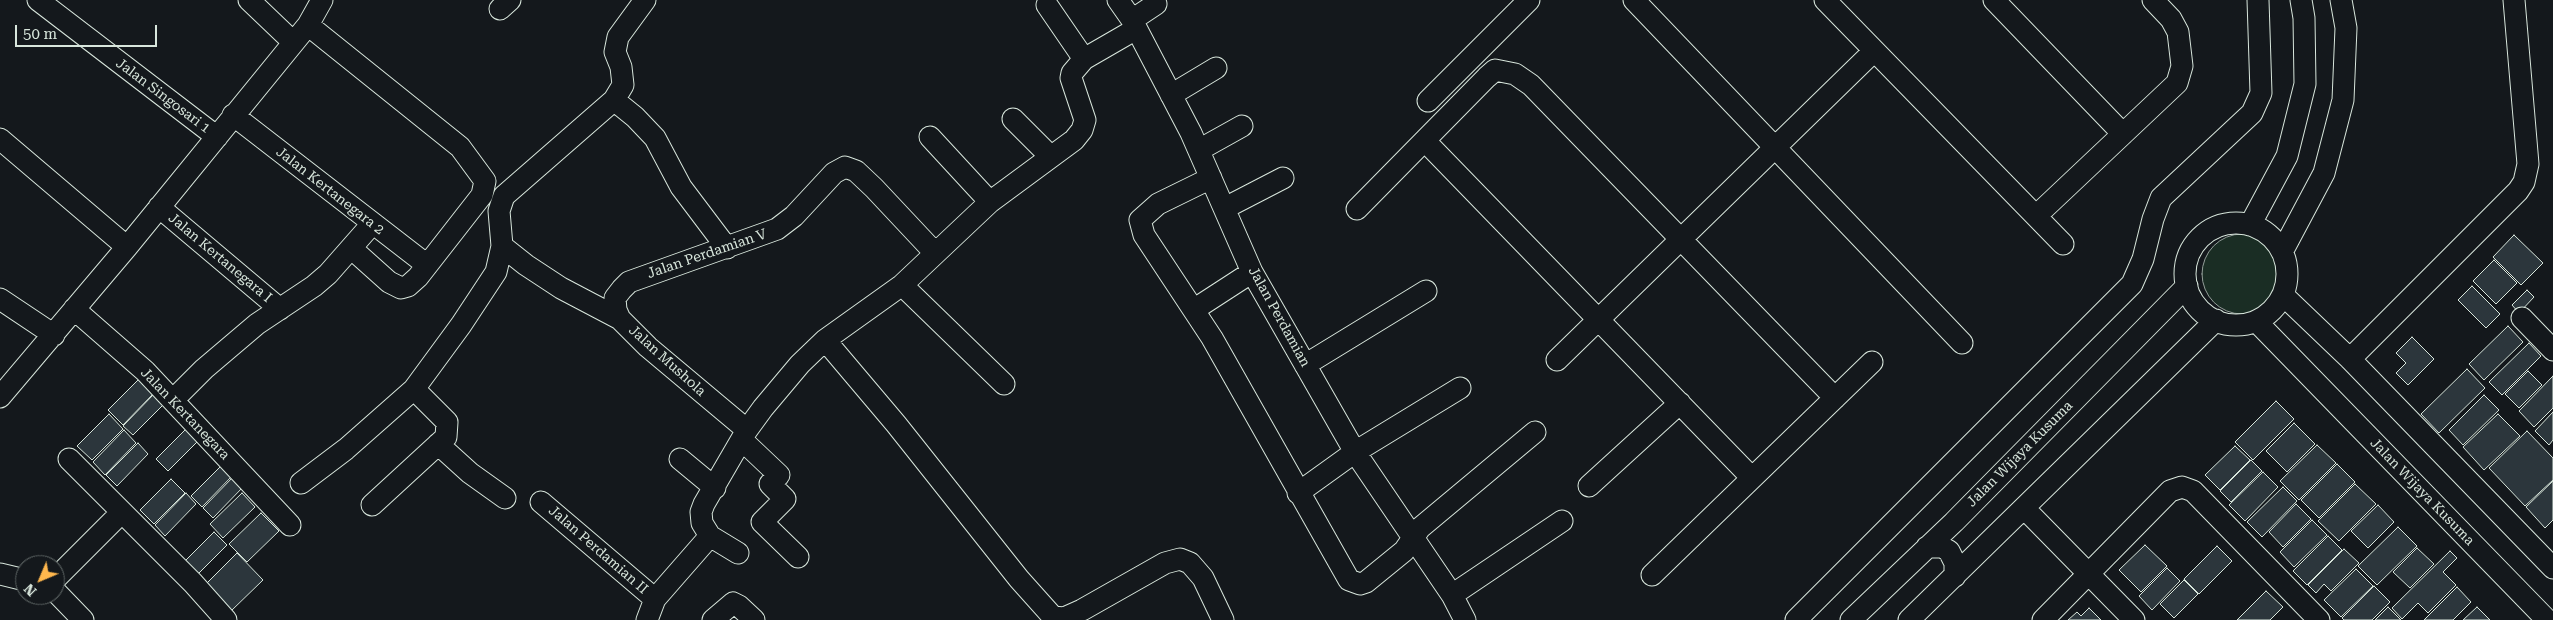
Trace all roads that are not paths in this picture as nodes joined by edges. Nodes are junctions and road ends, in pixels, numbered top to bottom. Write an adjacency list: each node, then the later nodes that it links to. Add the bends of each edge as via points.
1 (38, 0): 30 (street, Jalan Singosari 1)
2 (249, 0): 19 (street)
3 (322, 0): 17 (street)
4 (645, 0): 24 (street, via 618,37 615,52 623,86)
5 (1118, 0): 18 (street, Jalan Perdamian)
6 (1529, 0): 25 (street)
7 (1634, 0): 34 (street)
8 (1825, 0): 20 (street)
9 (1994, 0): 29 (street)
10 (2153, 0): 29 (street, via 2178,32 2182,66 2177,83)
11 (2258, 0): 127 (street, via 2261,94 2252,113 2162,198 2132,284)
12 (2301, 0): 45 (street, via 2305,84 2286,156)
13 (2341, 0): 52 (street, via 2346,28 2343,100 2324,173)
14 (2514, 0): 74 (street, via 2528,164 2524,182)
15 (1156, 4): 18 (street)
16 (1047, 5): 21 (street)
17 (308, 25): 19 (street); 54 (street, via 460,147 486,181 482,195)
18 (1134, 25): 21 (street); 23 (street, Jalan Perdamian)
19 (293, 42): 26 (street)
20 (1874, 51): 34 (street); 43 (street)
21 (1084, 59): 36 (street, via 1074,68 1070,78 1085,120 1082,130 1074,140)
22 (1216, 68): 23 (street)
23 (1171, 95): 35 (street, Jalan Perdamian)
24 (614, 100): 48 (street, via 504,196 499,211); 51 (street, via 655,138 681,187)
25 (1428, 101)
26 (233, 115): 30 (street); 44 (street, Jalan Kertanegara 2)
27 (1013, 119): 36 (street)
28 (1242, 126): 35 (street)
29 (2123, 134): 43 (street)
30 (217, 137): 40 (street)
31 (930, 137): 39 (street)
32 (0, 139): 49 (street)
33 (1425, 141): 42 (street); 46 (street, via 1495,70 1515,74 1530,85); 67 (street)
34 (1776, 146): 46 (street); 72 (street)
35 (1199, 150): 37 (street, Jalan Perdamian)
36 (1050, 156): 39 (street)
37 (1211, 178): 41 (street, Jalan Perdamian); 64 (street, via 1158,204 1140,220 1151,247)
38 (1283, 178): 41 (street)
39 (990, 202): 53 (street)
40 (159, 207): 49 (street); 63 (street, Jalan Kertanegara I)
41 (1225, 208): 55 (street, Jalan Perdamian)
42 (1357, 209)
43 (2036, 216): 47 (street)
44 (372, 224): 50 (street); 54 (street, Jalan Kertanegara 2)
45 (2250, 225): 52 (street, via 2263,230); 58 (street, via 2234,223 2220,226 2196,243 2189,256)
46 (1681, 238): 67 (street); 82 (street)
47 (2063, 244)
48 (502, 246): 66 (street, via 561,288); 80 (street, via 496,272)
49 (127, 247): 62 (street)
50 (351, 248): 54 (street, via 389,282 401,288 408,286); 63 (street, via 321,280)
51 (727, 248): 53 (street, Jalan Perdamian V, via 777,229 794,216 834,173 845,167 856,171 874,188); 56 (street, Jalan Perdamian V)
52 (2282, 252): 60 (street, via 2287,273)
53 (935, 253): 57 (street)
54 (427, 265)
55 (1252, 272): 64 (street); 77 (street, Jalan Perdamian)
56 (629, 282): 66 (street, Jalan Mushola, via 616,298)
57 (902, 285): 71 (street); 78 (street)
58 (2187, 286): 68 (street, via 2201,310); 102 (street, Jalan Wijaya Kusuma)
59 (1426, 291): 77 (street)
60 (2283, 295): 69 (street, via 2267,315); 74 (street)
61 (0, 298): 70 (street)
62 (74, 309): 70 (street); 83 (street, Jalan Kertanegara)
63 (280, 309): 83 (street, via 250,329)
64 (1195, 309): 95 (street)
65 (2522, 318): 73 (street)
66 (620, 319): 86 (street, Jalan Mushola)
67 (1598, 319): 75 (street); 84 (street)
68 (2216, 320): 69 (street, via 2236,325); 99 (street)
69 (2256, 321): 133 (street, Jalan Wijaya Kusuma)
70 (54, 335): 81 (street)
71 (825, 340): 86 (street, via 800,364); 125 (street, via 1053,617 1064,618 1082,610 1165,563 1180,560 1190,563 1203,578)
72 (1962, 343)
73 (2553, 350)
74 (2350, 359): 110 (street)
75 (1557, 360)
76 (1872, 362): 82 (street)
77 (1305, 365): 88 (street, Jalan Perdamian)
78 (1004, 384)
79 (1460, 388): 88 (street)
80 (414, 389): 87 (street, via 447,422 446,437); 92 (street, via 346,450)
81 (0, 397)
82 (1835, 398): 91 (street)
83 (173, 400): 103 (street, Jalan Kertanegara)
84 (1680, 403): 91 (street); 93 (street)
85 (1535, 432): 105 (street)
86 (744, 435): 94 (street); 109 (street, Jalan Mushola, via 779,475 770,484 785,500 762,522)
87 (438, 444): 96 (street); 98 (street)
88 (1355, 452): 95 (street); 105 (street, Jalan Perdamian)
89 (68, 459): 100 (street)
90 (680, 459): 94 (street)
91 (1752, 478): 114 (street)
92 (301, 484)
93 (1589, 486)
94 (715, 488): 104 (street, via 701,512 702,524)
95 (1298, 493): 105 (street, via 1345,576 1354,583 1366,582 1404,551)
96 (504, 498)
97 (542, 502): 118 (street, Jalan Perdamian II)
98 (372, 505)
99 (2024, 508): 107 (street); 113 (street)
100 (122, 512): 111 (street); 121 (street)
101 (1562, 521): 117 (street)
102 (1954, 522): 106 (street, Jalan Wijaya Kusuma); 107 (street, via 1956,542 1966,549)
103 (290, 525)
104 (710, 536): 108 (street); 118 (street)
105 (1412, 538): 117 (street, Jalan Perdamian)
106 (1928, 547): 115 (street, via 1942,547 1949,551 1955,563); 128 (street, Jalan Wijaya Kusuma)
107 (1980, 551): 115 (street)
108 (738, 553)
109 (798, 557)
110 (2553, 568)
111 (65, 569)
112 (0, 574): 116 (street)
113 (2089, 574): 130 (street); 131 (street); 132 (street, via 2170,491 2188,488)
114 (1652, 575)
115 (1955, 576): 129 (street)
116 (15, 578)
117 (1452, 595): 126 (street, Jalan Perdamian)
118 (655, 599): 122 (street)
119 (65, 601): 120 (street)
120 (83, 620)
121 (226, 620)
122 (648, 620)
123 (713, 620): 124 (street, via 733,603)
124 (754, 620)
125 (1223, 620)
126 (1465, 620)
127 (1796, 620)
128 (1851, 620)
129 (1909, 620)
130 (2043, 620)
131 (2134, 620)
132 (2319, 620)
133 (2547, 620)

